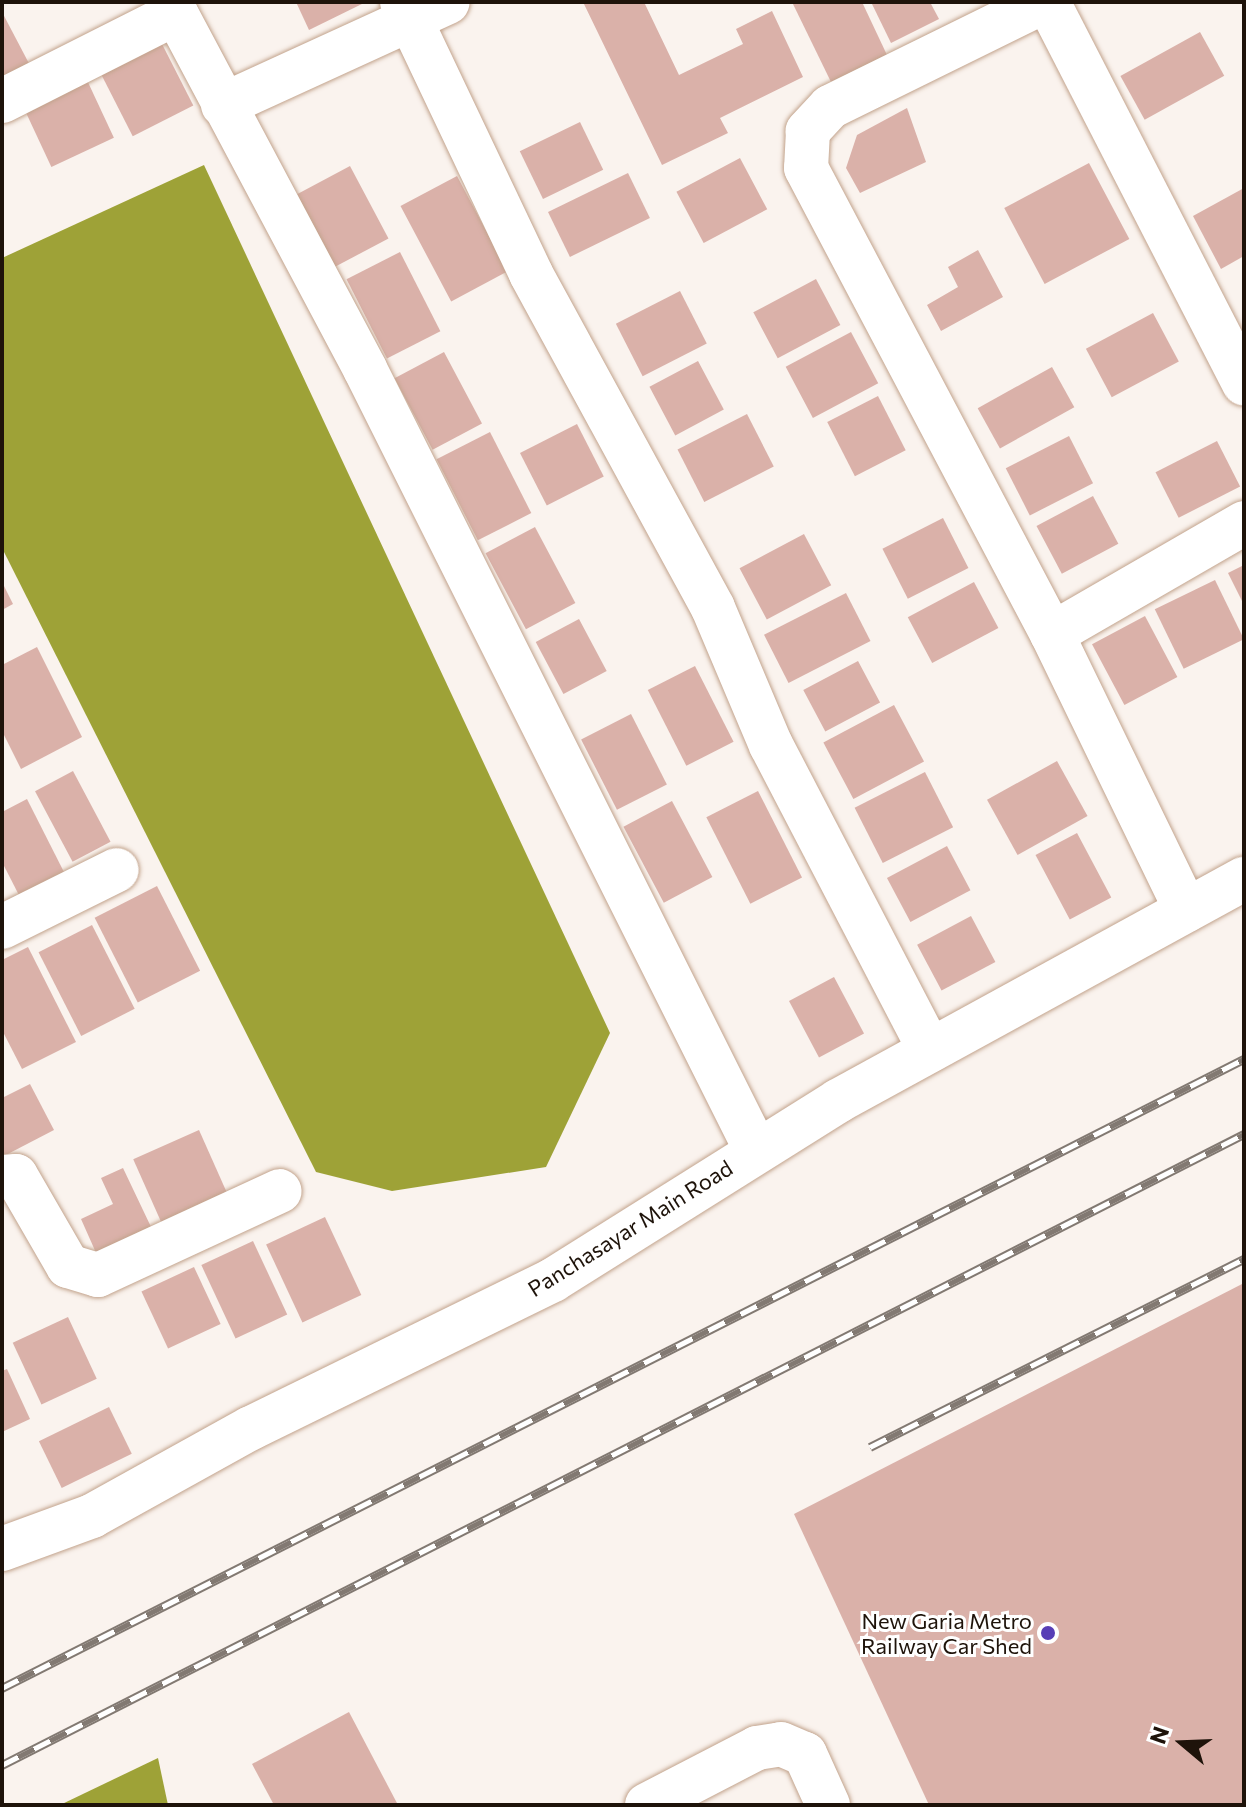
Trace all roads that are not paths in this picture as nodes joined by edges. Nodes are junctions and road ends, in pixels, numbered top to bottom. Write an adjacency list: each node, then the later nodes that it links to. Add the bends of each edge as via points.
1 (1046, 2): 6 (street); 8 (street, via 830,107 808,131 806,168)
2 (173, 8): 4 (street); 5 (street)
3 (420, 8): 5 (street); 13 (street, via 531,274 713,608 771,745)
4 (2, 101)
5 (223, 105): 14 (street, via 365,369)
6 (1244, 384)
7 (1244, 523): 8 (street)
8 (1052, 634): 11 (street)
9 (117, 870): 12 (street)
10 (1244, 879): 11 (street, Panchasayar Main Road)
11 (1186, 910): 13 (street, Panchasayar Main Road)
12 (2, 927)
13 (930, 1050): 14 (street, Panchasayar Main Road)
14 (756, 1150): 17 (street, Panchasayar Main Road, via 553,1280 251,1428 92,1516)
15 (2, 1177): 16 (street, via 16,1176 68,1266 98,1275)
16 (280, 1191)
17 (2, 1549)
18 (647, 1805): 19 (street, via 757,1748 781,1744 805,1754)
19 (828, 1805)

